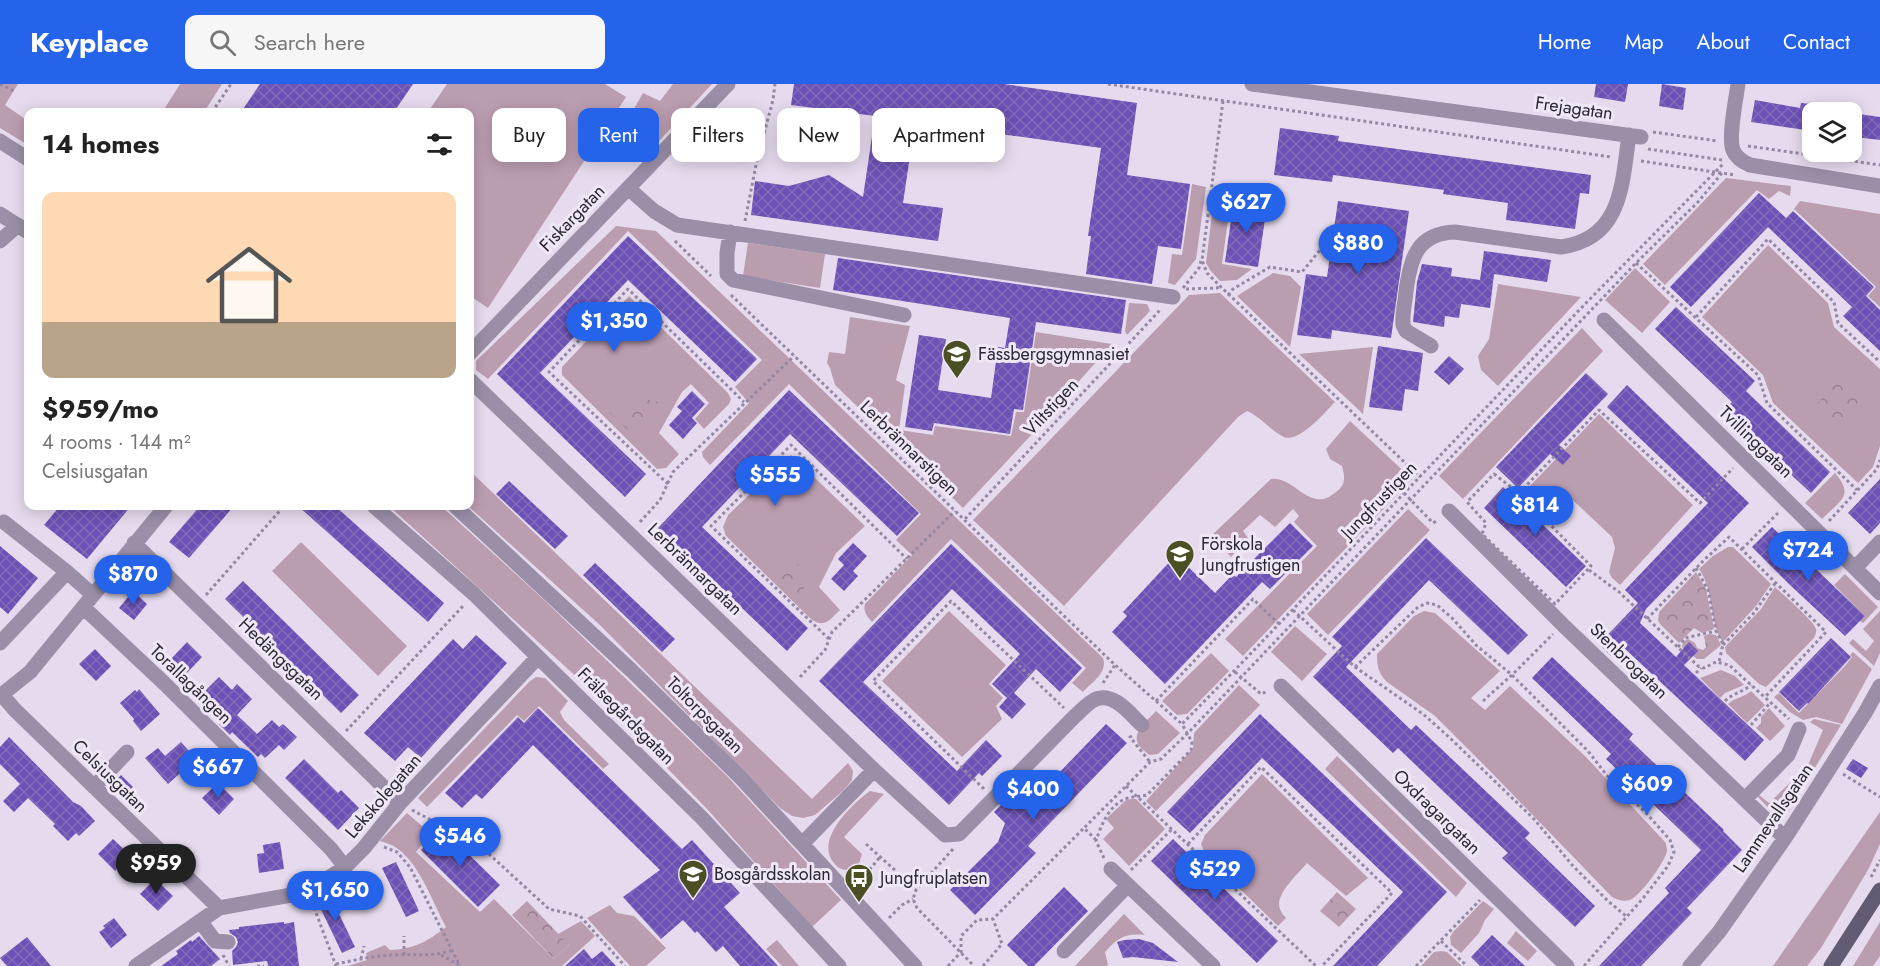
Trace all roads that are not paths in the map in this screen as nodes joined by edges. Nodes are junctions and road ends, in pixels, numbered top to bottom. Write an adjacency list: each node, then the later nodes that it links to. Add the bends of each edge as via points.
1 (728, 84): 7 (street, Fiskargatan)
2 (1252, 84): 15 (street, Frejagatan, via 1635,136 1614,212 1587,241 1561,247 1448,232 1431,237 1422,245 1409,268 1403,325 1412,336)
3 (1738, 84): 6 (street, via 1730,153 1750,165)
4 (0, 141): 5 (street)
5 (24, 156)
6 (1880, 186)
7 (628, 188): 10 (street, via 677,225); 16 (street, Fiskargatan)
8 (0, 214): 9 (street)
9 (23, 228): 11 (street)
10 (736, 233): 12 (street); 13 (street, via 727,274 732,280)
11 (0, 241)
12 (1178, 292)
13 (904, 315)
14 (1604, 320): 25 (street, Tvillinggatan)
15 (1431, 346)
16 (474, 349)
17 (474, 384): 37 (street, Lerbrännargatan)
18 (163, 510): 24 (street)
19 (379, 510): 30 (street, Frälsegårdsgatan)
20 (459, 510): 42 (street, Toltorpsgatan, via 632,671)
21 (1449, 511): 39 (street, Stenbrogatan)
22 (4, 522): 26 (street, Torallagången)
23 (1880, 542): 25 (street)
24 (134, 543): 28 (street); 40 (street, Hedängsgatan)
25 (1855, 568): 27 (street, Tvillinggatan)
26 (67, 572): 28 (street, Torallagången); 29 (street)
27 (1880, 593)
28 (88, 601): 33 (street, via 30,672); 43 (street, Torallagången, via 173,692 332,849)
29 (0, 643)
30 (538, 657): 40 (street, Lekskolegatan); 50 (street, Frälsegårdsgatan, via 702,818)
31 (1281, 686): 53 (street, Oxdragargatan)
32 (1880, 686): 41 (street, Lammevallsgatan)
33 (1, 695): 38 (street, Celsiusgatan)
34 (1142, 725): 37 (street, Lerbrännargatan, via 1114,700 1093,700 960,834 945,834)
35 (1799, 729): 39 (street, via 1788,755)
36 (127, 752): 38 (street)
37 (874, 770): 42 (street)
38 (94, 787): 45 (street, Celsiusgatan)
39 (1745, 799): 41 (street, Stenbrogatan)
40 (400, 803): 43 (street, Lekskolegatan)
41 (1785, 838): 54 (street, Lammevallsgatan, via 1719,932)
42 (803, 843): 51 (street, Toltorpsgatan)
43 (345, 867): 45 (street, Lekskolegatan, via 297,894)
44 (1880, 890): 55 (main road)
45 (219, 908): 46 (street, Lekskolegatan)
46 (200, 921): 47 (street, via 215,940); 49 (street, Lekskolegatan)
47 (228, 942)
48 (1064, 951): 52 (street, via 1120,878)
49 (136, 966)
50 (839, 966)
51 (915, 966)
52 (1213, 966)
53 (1567, 966)
54 (1690, 966)
55 (1831, 966)

